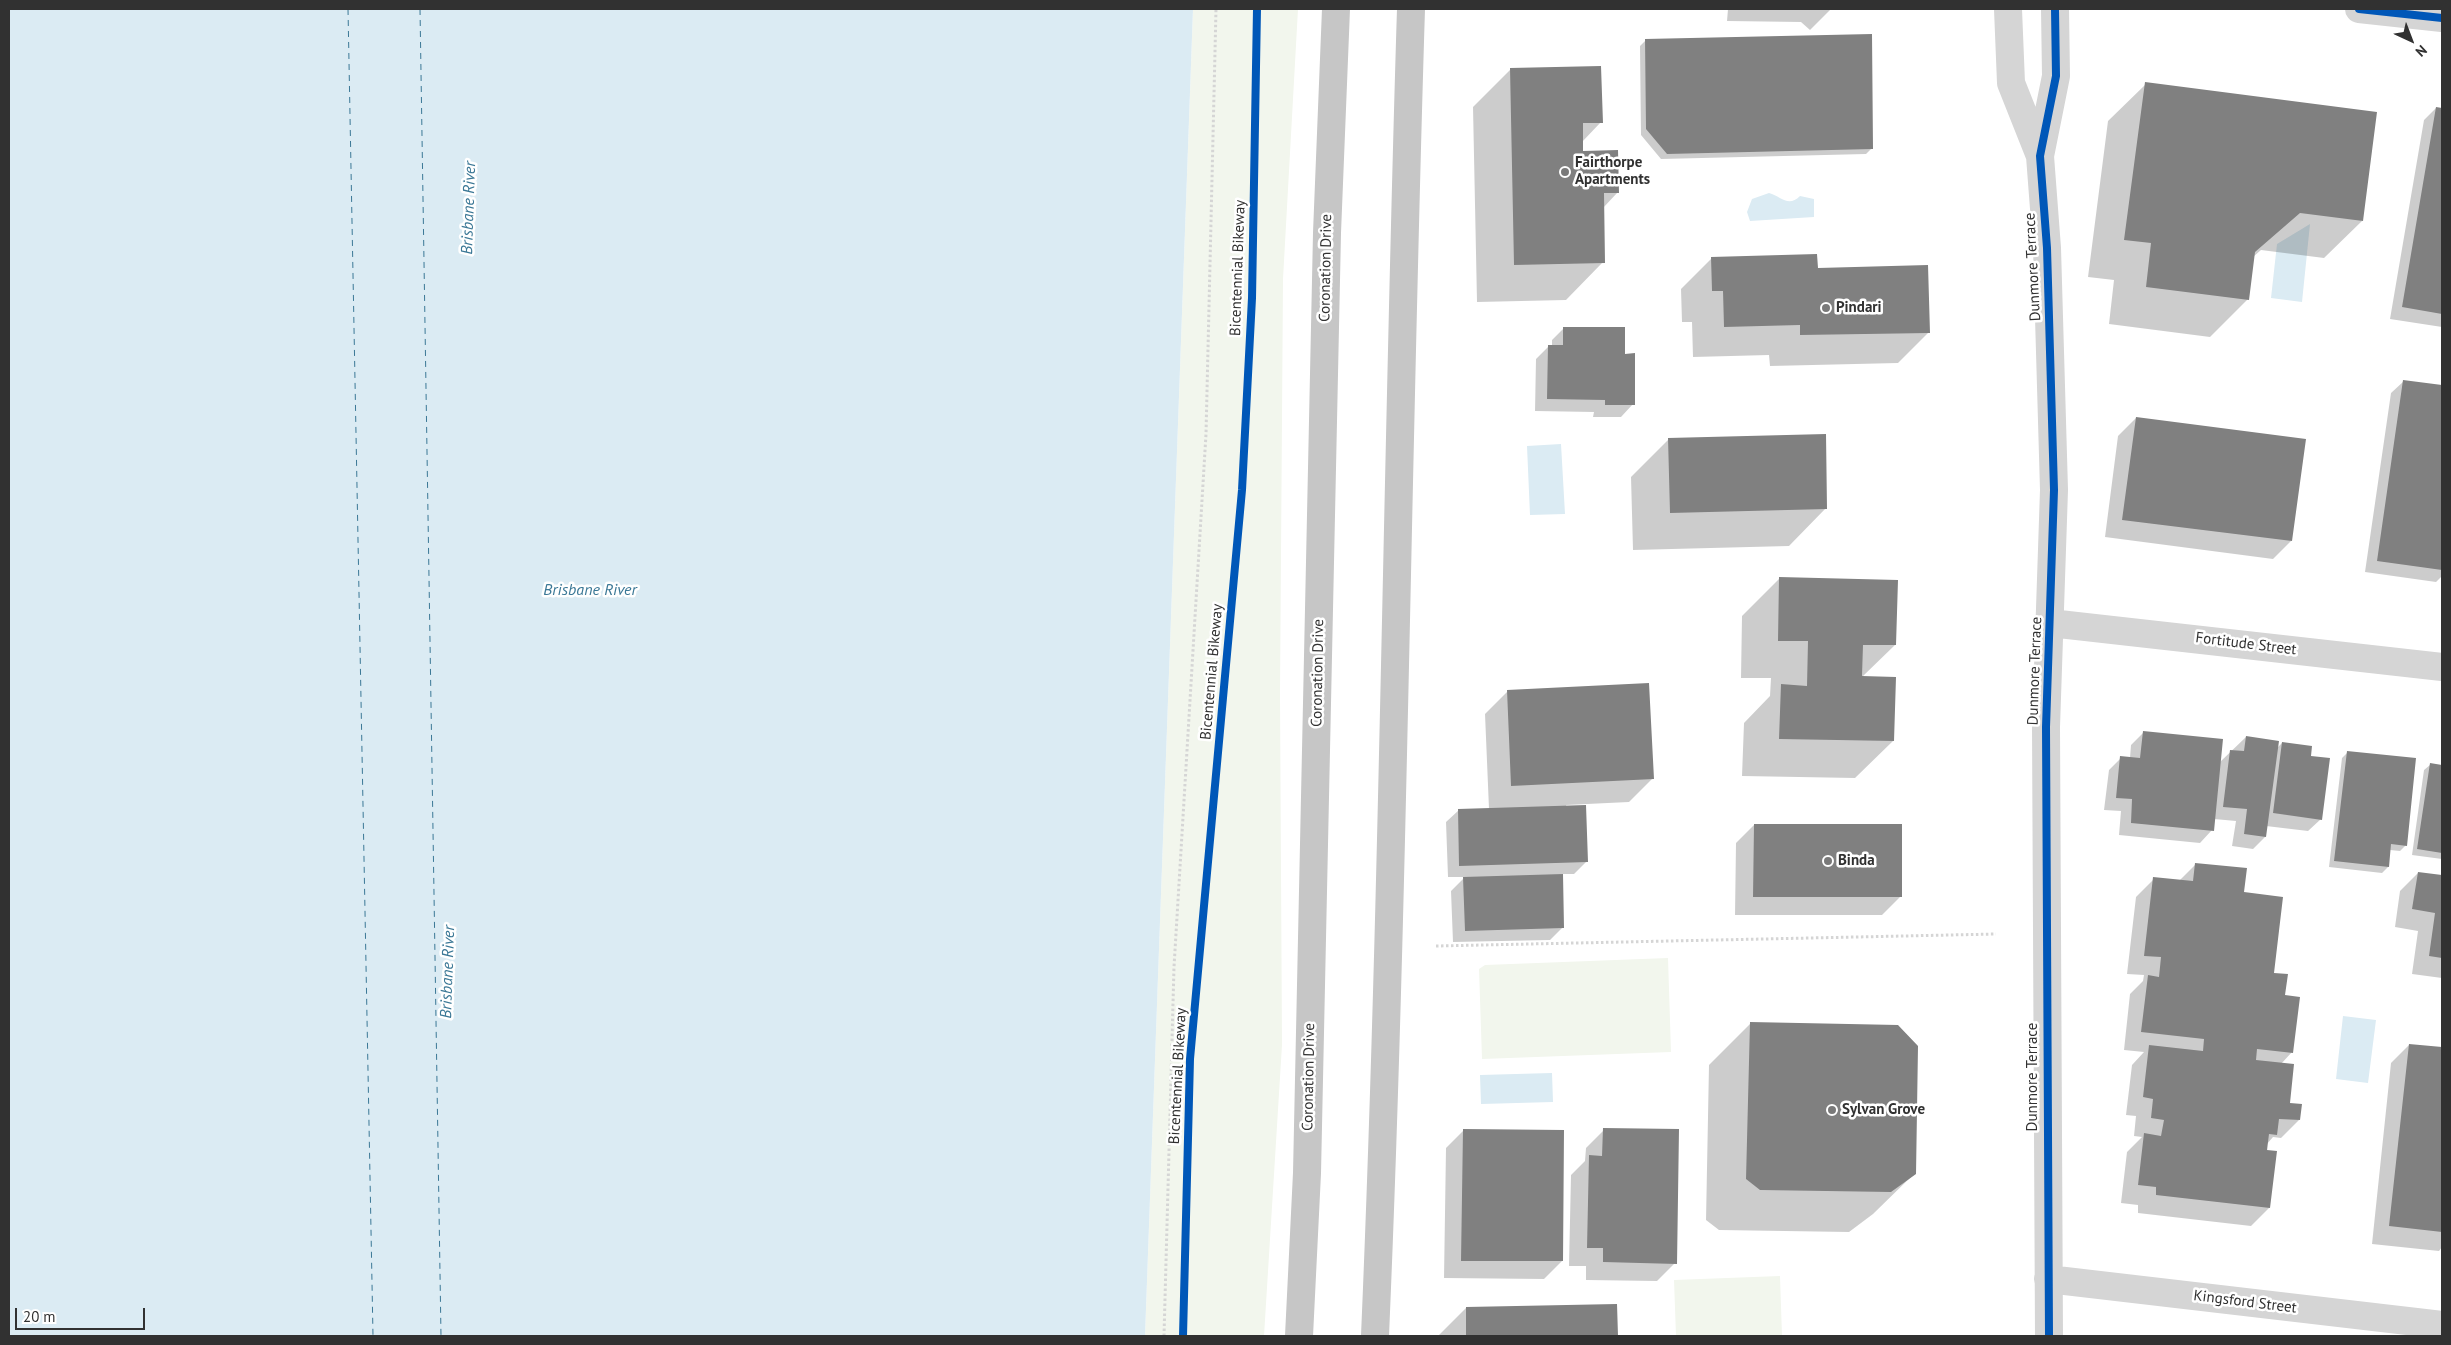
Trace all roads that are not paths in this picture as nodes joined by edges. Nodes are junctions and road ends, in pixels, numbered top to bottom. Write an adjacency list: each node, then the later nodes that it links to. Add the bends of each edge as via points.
1 (1336, 9): 12 (highway, Coronation Drive, via 1327,243 1308,1173)
2 (1411, 9): 13 (highway, via 1401,318 1384,1124)
3 (2008, 9): 7 (street, Dunmore Terrace, via 2011,83)
4 (2055, 9): 7 (street, Dunmore Terrace, via 2056,76)
5 (2359, 9): 6 (street)
6 (2442, 18)
7 (2040, 156): 8 (street, Dunmore Terrace, via 2047,248 2054,490)
8 (2050, 623): 9 (street, Fortitude Street); 10 (street, Dunmore Terrace, via 2046,727)
9 (2442, 668)
10 (2048, 1279): 11 (street, Kingsford Street); 14 (street, Dunmore Terrace)
11 (2442, 1325)
12 (1299, 1336)
13 (1375, 1336)
14 (2049, 1336)

